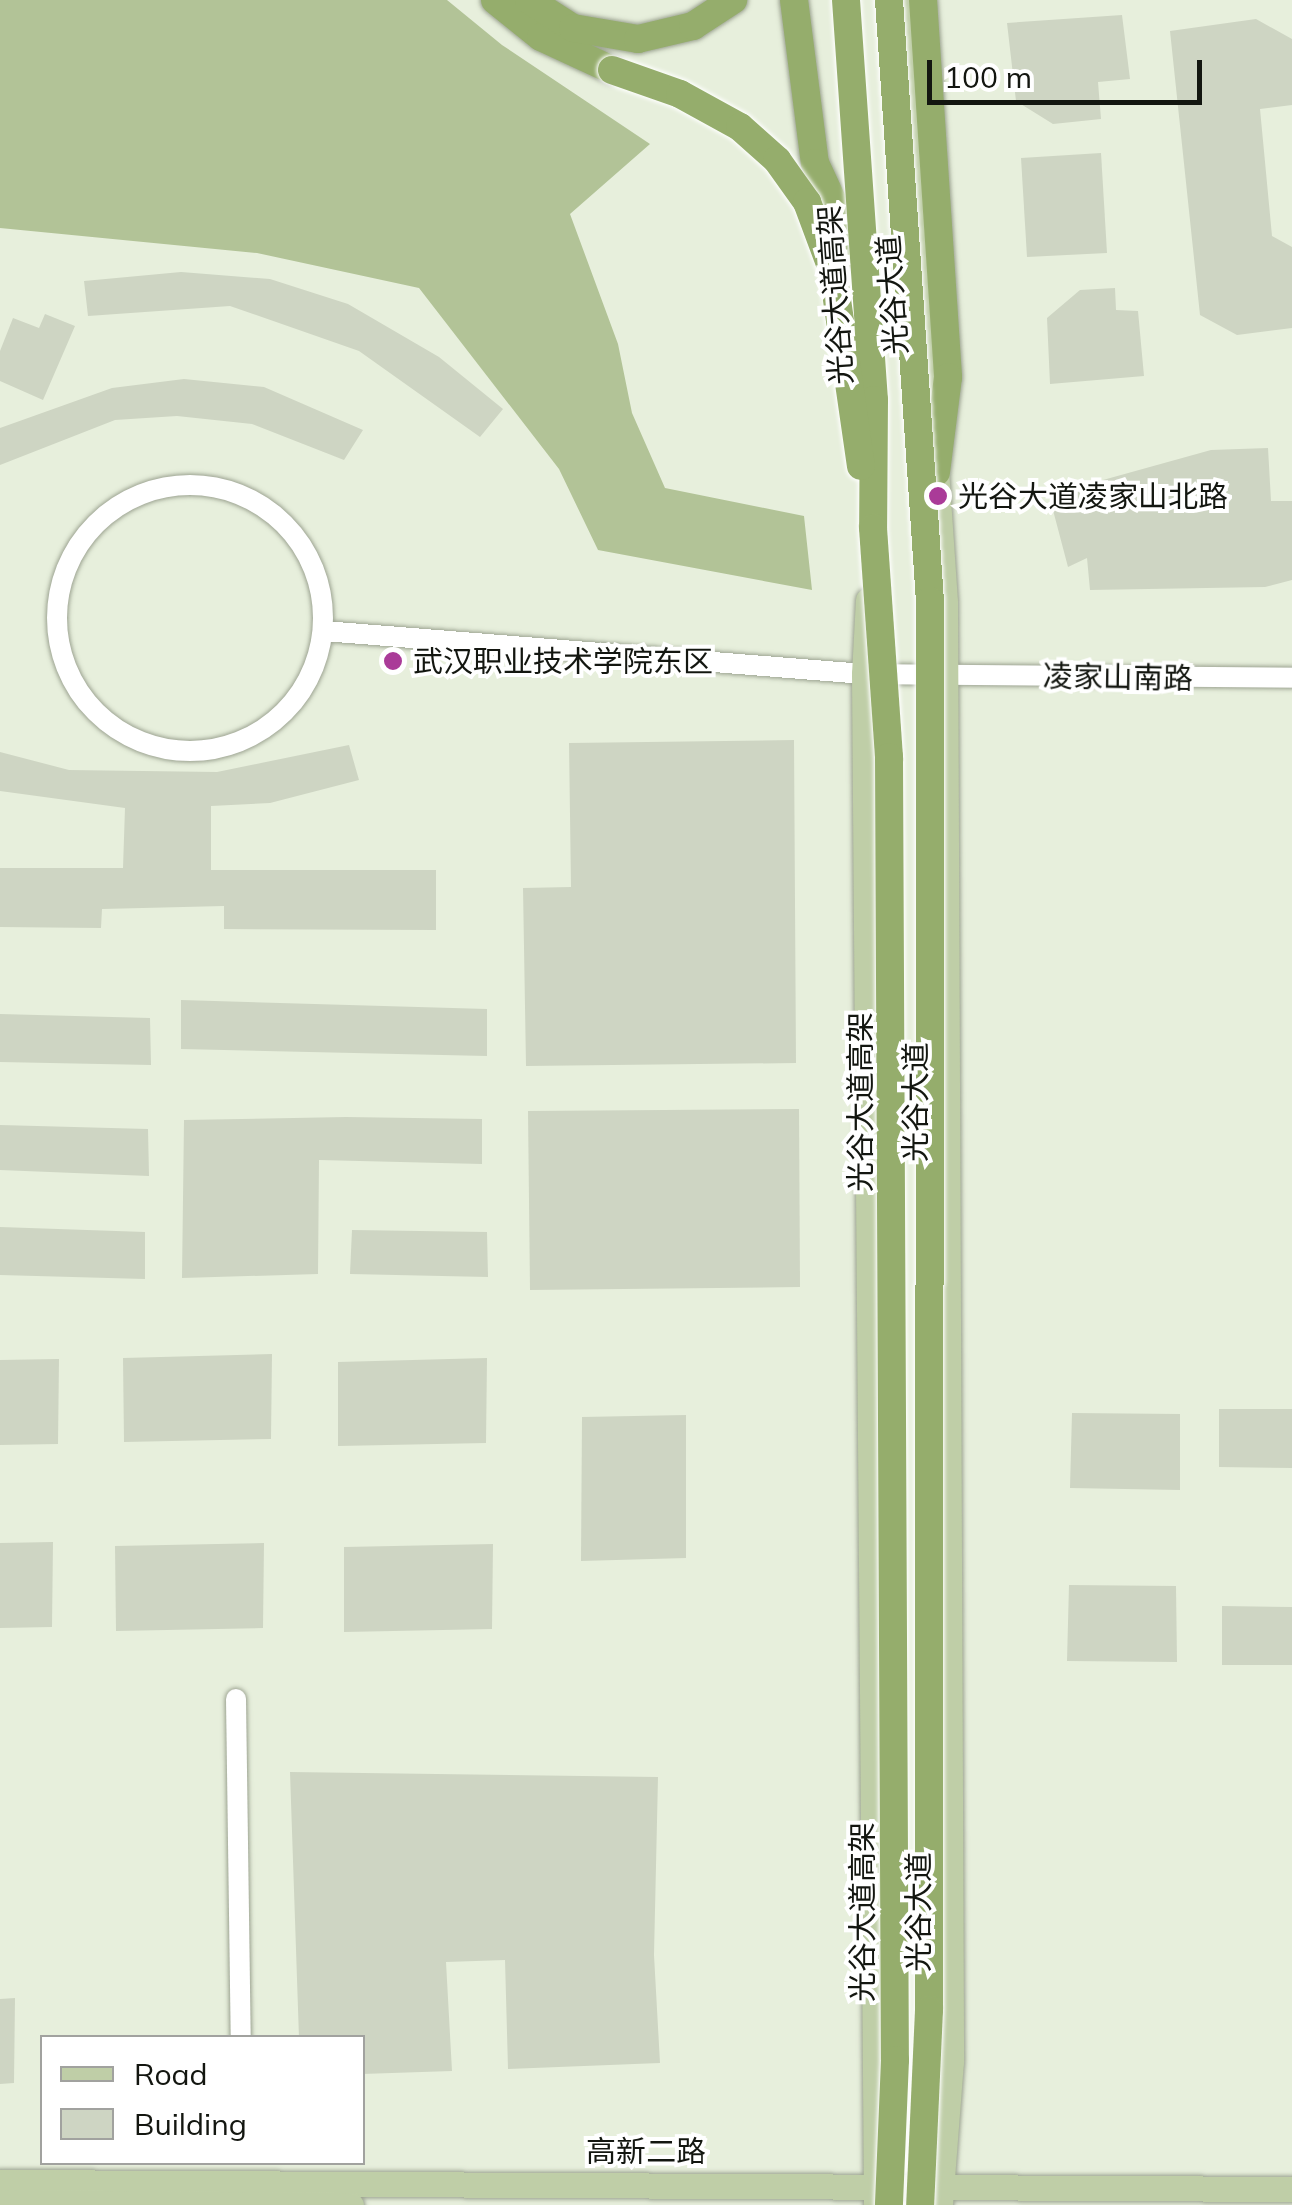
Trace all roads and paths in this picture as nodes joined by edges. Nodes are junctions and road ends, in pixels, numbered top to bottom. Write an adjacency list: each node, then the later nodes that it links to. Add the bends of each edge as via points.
1 (495, 0): 12 (highway, bridge, via 575,58 680,94 740,127 792,180 830,258)
2 (529, 0): 3 (highway, via 573,28 638,39 693,26)
3 (733, 0)
4 (794, 0): 10 (highway, via 814,163)
5 (838, 0): 10 (main road, 光谷大道)
6 (846, 0): 12 (highway, 光谷大道高架, bridge, via 874,400)
7 (889, 0): 23 (highway, bridge, via 930,601)
8 (904, 0): 11 (main road, 光谷大道)
9 (924, 0): 11 (highway, via 948,377)
10 (858, 256): 14 (main road, 光谷大道, via 869,593)
11 (936, 472): 15 (main road, 光谷大道)
12 (873, 528): 22 (highway, 光谷大道高架, bridge, via 890,758 894,2060)
13 (324, 630): 13 (street, via 312,675 285,713 248,740 203,752 157,748 114,730 81,698 61,656 56,614 64,572 96,525 117,506 156,489 198,485 240,494 277,516 321,588); 14 (street, 凌家山南路)
14 (864, 674): 15 (street, 凌家山南路); 22 (main road, 光谷大道)
15 (945, 675): 16 (street, 凌家山南路); 23 (main road, 光谷大道, via 951,2061)
16 (1292, 678)
17 (236, 1700): 18 (street)
18 (240, 2035)
19 (242, 2172): 20 (main road, 高新二路); 22 (main road, 高新二路)
20 (0, 2182)
21 (1292, 2189): 23 (main road, 高新二路)
22 (881, 2198): 23 (main road, 高新二路)
23 (934, 2200)
24 (0, 2202): 25 (main road)
25 (351, 2205)

